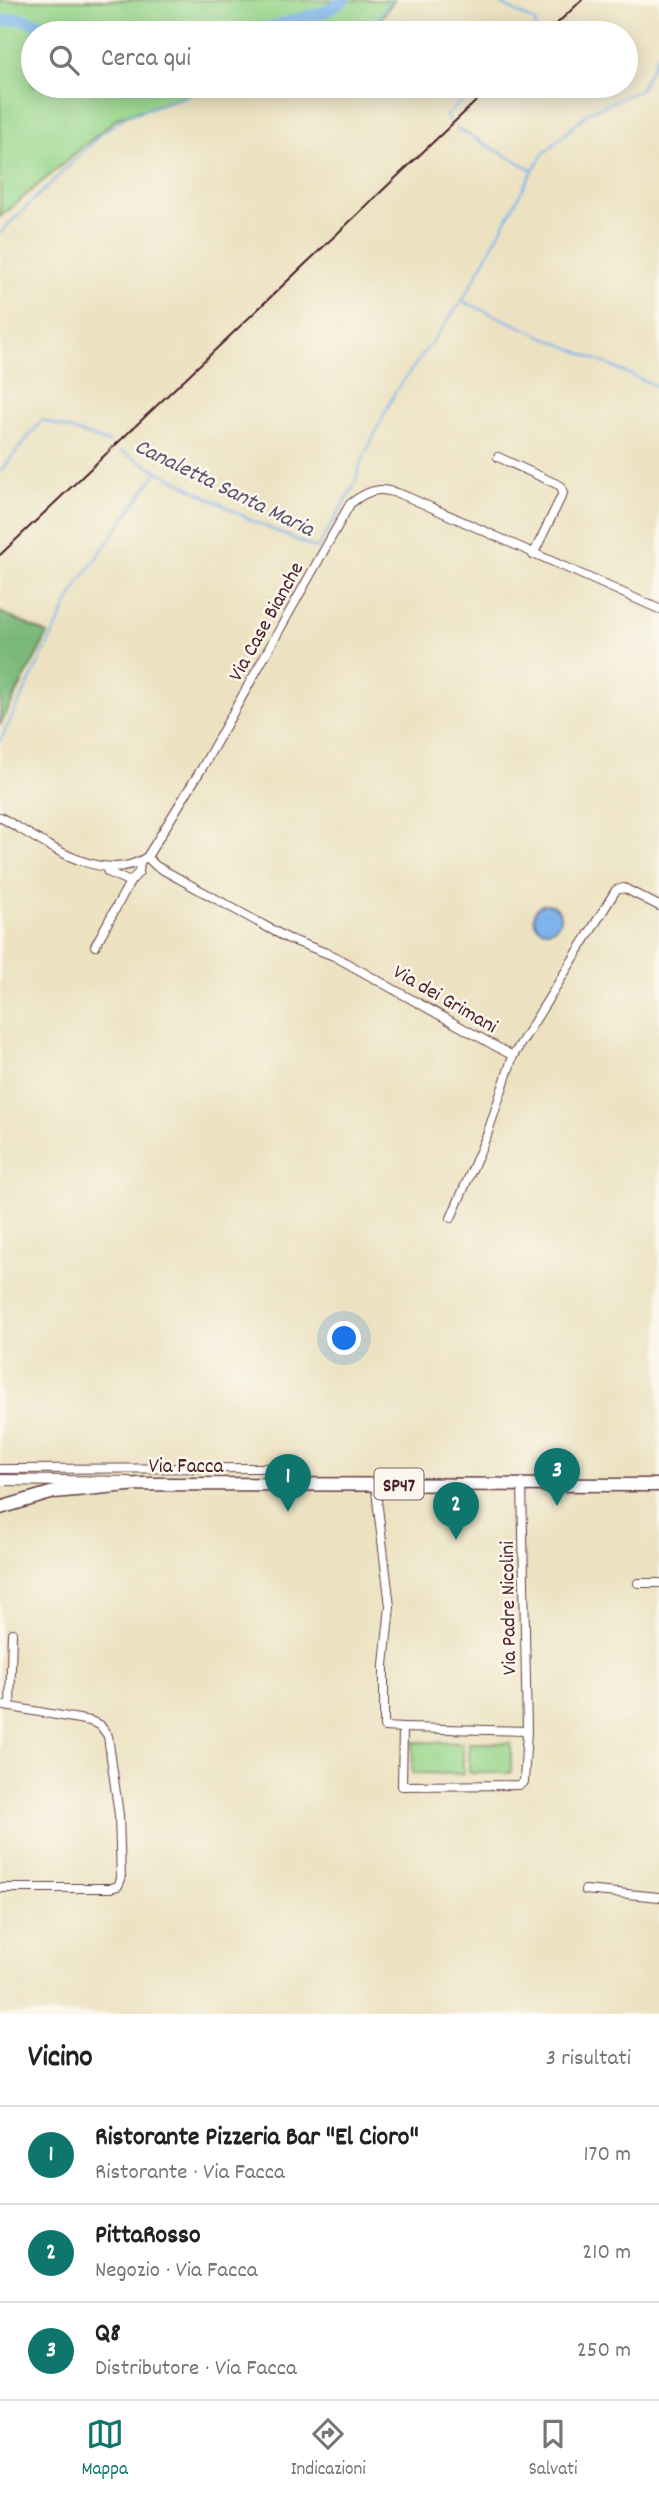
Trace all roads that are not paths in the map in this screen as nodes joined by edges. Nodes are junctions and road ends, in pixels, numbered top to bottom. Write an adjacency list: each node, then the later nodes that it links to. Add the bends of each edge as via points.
1 (498, 457): 2 (street, via 561,486 563,493)
2 (533, 555): 3 (street, Via Case Bianche); 5 (street, Via Case Bianche, via 385,488 367,491 350,504 202,768)
3 (659, 609)
4 (0, 817): 6 (street)
5 (143, 860): 6 (street); 7 (street, Via Case Bianche); 10 (street, Via dei Grimani, via 287,938 334,956)
6 (106, 868): 7 (street)
7 (130, 882): 9 (street, Via Case Bianche)
8 (659, 906): 10 (street, Via dei Grimani, via 624,888 615,890)
9 (95, 946)
10 (513, 1056): 11 (street, via 487,1135)
11 (451, 1218)
12 (275, 1468): 13 (street)
13 (0, 1469)
14 (0, 1480): 16 (street)
15 (375, 1483): 16 (main road, Via Facca / SP47); 17 (main road, Via Facca / SP47); 25 (street, via 390,1606 384,1727)
16 (139, 1484): 19 (main road, Via Facca / SP47, via 54,1492)
17 (522, 1484): 18 (main road, Via Facca / SP47); 26 (street, Via Padre Nicolini)
18 (659, 1485)
19 (0, 1508)
20 (638, 1583): 21 (street)
21 (659, 1583)
22 (12, 1633): 24 (street)
23 (0, 1705): 24 (street)
24 (10, 1707): 27 (street, via 90,1721 108,1736 119,1815 121,1879 111,1888)
25 (403, 1728): 26 (street); 26 (street, Via Padre Nicolini, via 402,1786 519,1785 526,1778)
26 (527, 1731)
27 (0, 1888)
28 (585, 1890): 29 (street)
29 (659, 1897)

